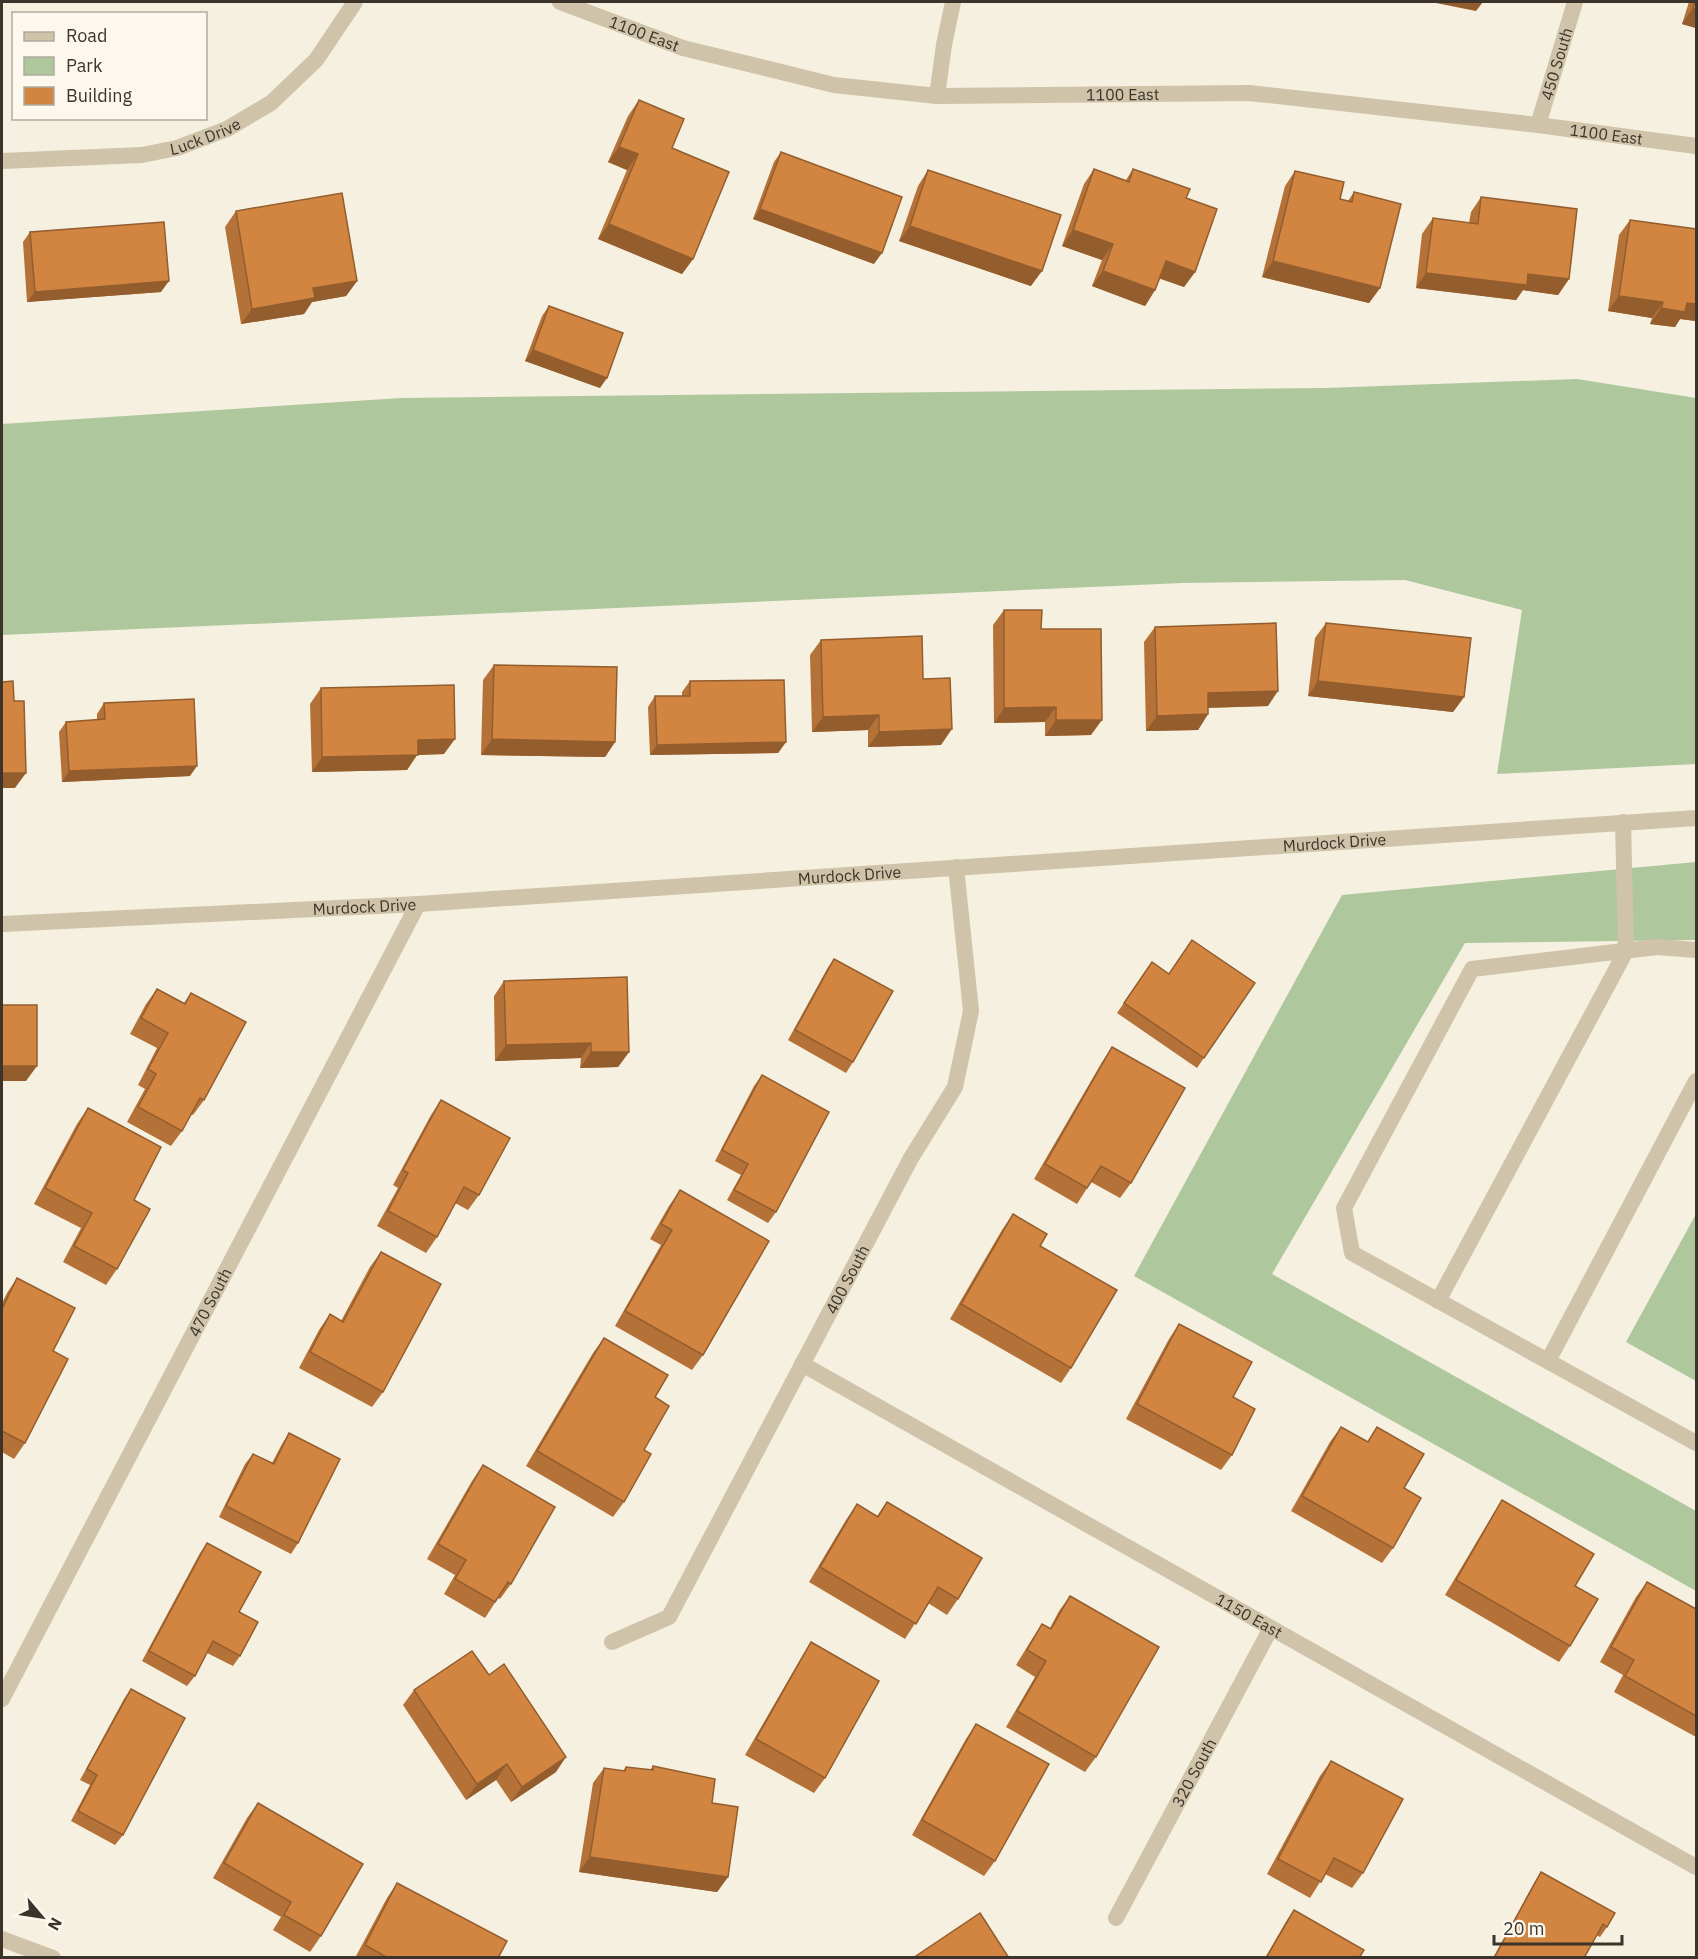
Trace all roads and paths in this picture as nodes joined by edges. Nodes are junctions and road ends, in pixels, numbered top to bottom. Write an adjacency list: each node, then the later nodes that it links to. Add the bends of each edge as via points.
1 (355, 2): 8 (street, Luck Drive, via 316,60 271,103 227,129 177,148 142,155)
2 (560, 2): 5 (street, 1100 East, via 683,48 834,85)
3 (953, 2): 5 (street)
4 (1575, 2): 6 (street, 450 South)
5 (937, 96): 6 (street, 1100 East, via 1248,93)
6 (1538, 125): 7 (street, 1100 East)
7 (1696, 146)
8 (2, 161)
9 (1696, 818): 10 (street, Murdock Drive)
10 (1623, 822): 11 (street, Murdock Drive); 15 (street)
11 (956, 867): 12 (street, Murdock Drive); 19 (street, 400 South, via 971,1011 955,1087 910,1158)
12 (418, 904): 13 (street, Murdock Drive); 23 (street, 470 South)
13 (2, 924)
14 (1696, 950): 15 (street, via 1657,947)
15 (1626, 951): 17 (street); 17 (street, via 1472,969 1344,1208 1352,1253)
16 (1696, 1081): 18 (street)
17 (1438, 1301): 18 (street)
18 (1548, 1361): 20 (street)
19 (802, 1364): 21 (street, 1150 East); 22 (street, 400 South, via 669,1617)
20 (1696, 1443)
21 (1271, 1628): 24 (street, 1150 East); 25 (street, 320 South)
22 (612, 1642)
23 (2, 1699)
24 (1696, 1867)
25 (1116, 1918)
26 (2, 1939): 27 (street)
27 (53, 1958)

